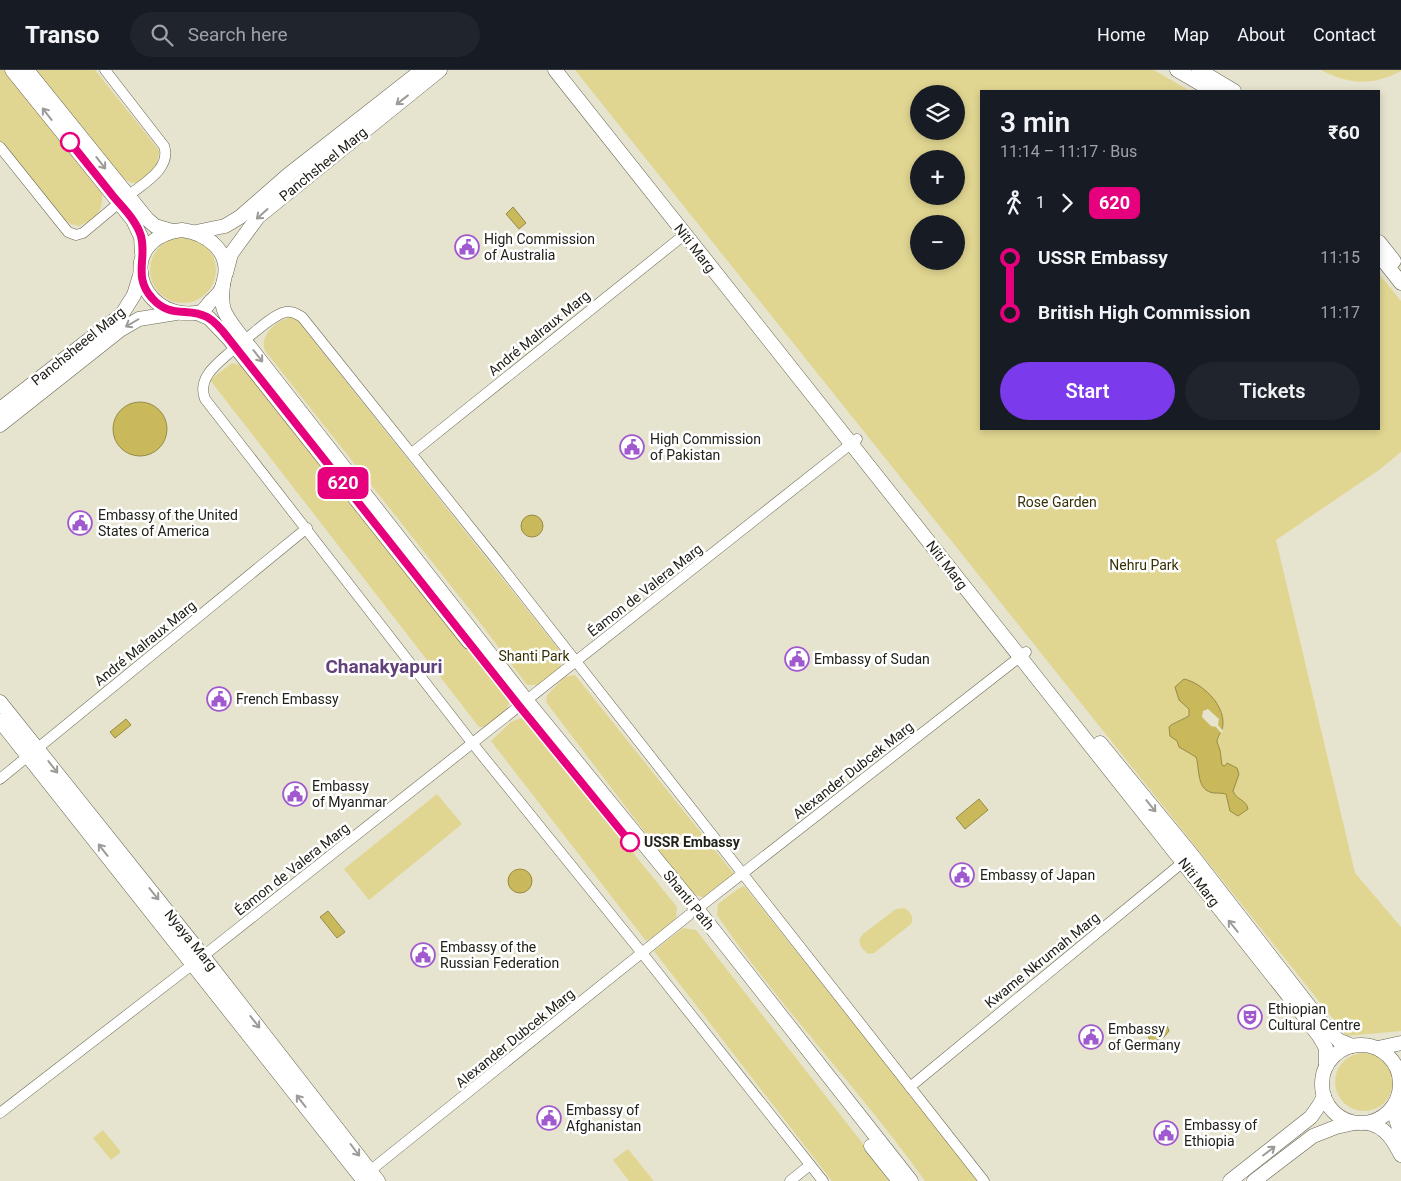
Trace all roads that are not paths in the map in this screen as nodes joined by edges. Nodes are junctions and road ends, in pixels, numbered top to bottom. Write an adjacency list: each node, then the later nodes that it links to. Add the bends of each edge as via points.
1 (12, 70): 13 (main road, one-way to 1)
2 (27, 70): 13 (main road, one-way to 13)
3 (105, 70): 13 (street, via 167,153 160,170)
4 (422, 70): 15 (main road, Panchsheel Marg, via 288,174 240,217 224,226)
5 (440, 70): 22 (main road, Panchsheel Marg, one-way to 22, via 258,217 231,254)
6 (555, 70): 16 (main road, Niti Marg)
7 (564, 70): 29 (main road, Niti Marg)
8 (1177, 70): 10 (main road)
9 (1198, 70): 11 (main road)
10 (1211, 90)
11 (1232, 90)
12 (0, 147): 13 (street, via 68,232 83,233)
13 (123, 200): 14 (main road, via 155,226); 18 (main road, via 141,237)
14 (172, 231): 15 (main road); 18 (main road, via 155,239)
15 (196, 232): 22 (main road, via 217,247 224,260)
16 (684, 235): 29 (main road, Niti Marg); 30 (street, André Malraux Marg)
17 (1380, 243): 20 (main road)
18 (142, 253): 21 (main road)
19 (1380, 256): 23 (main road)
20 (1401, 269)
21 (141, 272): 24 (main road, via 145,289 155,302); 27 (main road, Panchsheeel Marg, via 134,295 122,314)
22 (224, 279): 25 (main road, via 219,294); 26 (main road, Shanti Path, via 221,298 224,314)
23 (1401, 283)
24 (179, 313): 25 (main road); 28 (main road, one-way to 28, via 139,319 120,330)
25 (197, 314): 26 (main road, Shanti Path, via 208,318)
26 (240, 343): 30 (street, via 285,312 302,317); 31 (street, via 203,380 205,399); 35 (main road, Shanti Path)
27 (0, 409)
28 (0, 425)
29 (854, 442): 32 (main road, Niti Marg); 33 (street, Éamon de Valera Marg)
30 (412, 453): 33 (street)
31 (307, 528): 37 (street); 38 (street, André Malraux Marg)
32 (1023, 654): 40 (main road, Niti Marg, via 1162,837); 41 (street, Alexander Dubcek Marg)
33 (576, 663): 35 (street, Éamon de Valera Marg); 41 (street)
34 (0, 702): 38 (main road, Nyaya Marg)
35 (524, 704): 37 (street, Éamon de Valera Marg); 42 (main road, Shanti Path)
36 (0, 721): 38 (main road, Nyaya Marg)
37 (473, 744): 43 (street); 44 (street, Éamon de Valera Marg)
38 (33, 752): 39 (street, André Malraux Marg); 44 (main road, Nyaya Marg)
39 (0, 778)
40 (1188, 858): 46 (main road, Niti Marg, via 1323,1024 1338,1040); 48 (main road, Niti Marg, one-way to 40, via 1326,1048 1319,1036); 50 (street, Kwame Nkrumah Marg)
41 (743, 874): 42 (street, Alexander Dubcek Marg); 50 (street)
42 (693, 912): 43 (street, Alexander Dubcek Marg); 61 (main road, Shanti Path); 62 (main road, Shanti Path)
43 (642, 953): 57 (street); 58 (street, Alexander Dubcek Marg)
44 (198, 960): 53 (street, Éamon de Valera Marg); 58 (main road, Nyaya Marg)
45 (1401, 1043): 47 (main road)
46 (1352, 1046): 47 (main road); 48 (main road, via 1340,1051)
47 (1378, 1048): 49 (main road, via 1390,1057)
48 (1326, 1066): 51 (main road, via 1322,1086)
49 (1400, 1074): 52 (main road, via 1400,1090)
50 (910, 1087): 63 (street)
51 (1324, 1096): 54 (main road, via 1338,1116); 64 (main road, one-way to 51, via 1311,1117)
52 (1395, 1104): 54 (main road, via 1383,1116); 55 (main road)
53 (0, 1113)
54 (1361, 1123): 56 (main road, via 1376,1125 1388,1134); 65 (main road, via 1336,1127 1313,1136)
55 (1401, 1134)
56 (1401, 1155)
57 (810, 1165): 59 (street); 60 (street)
58 (366, 1178)
59 (790, 1181)
60 (823, 1181)
61 (899, 1181)
62 (912, 1181)
63 (984, 1181)
64 (1230, 1181)
65 (1254, 1181)

